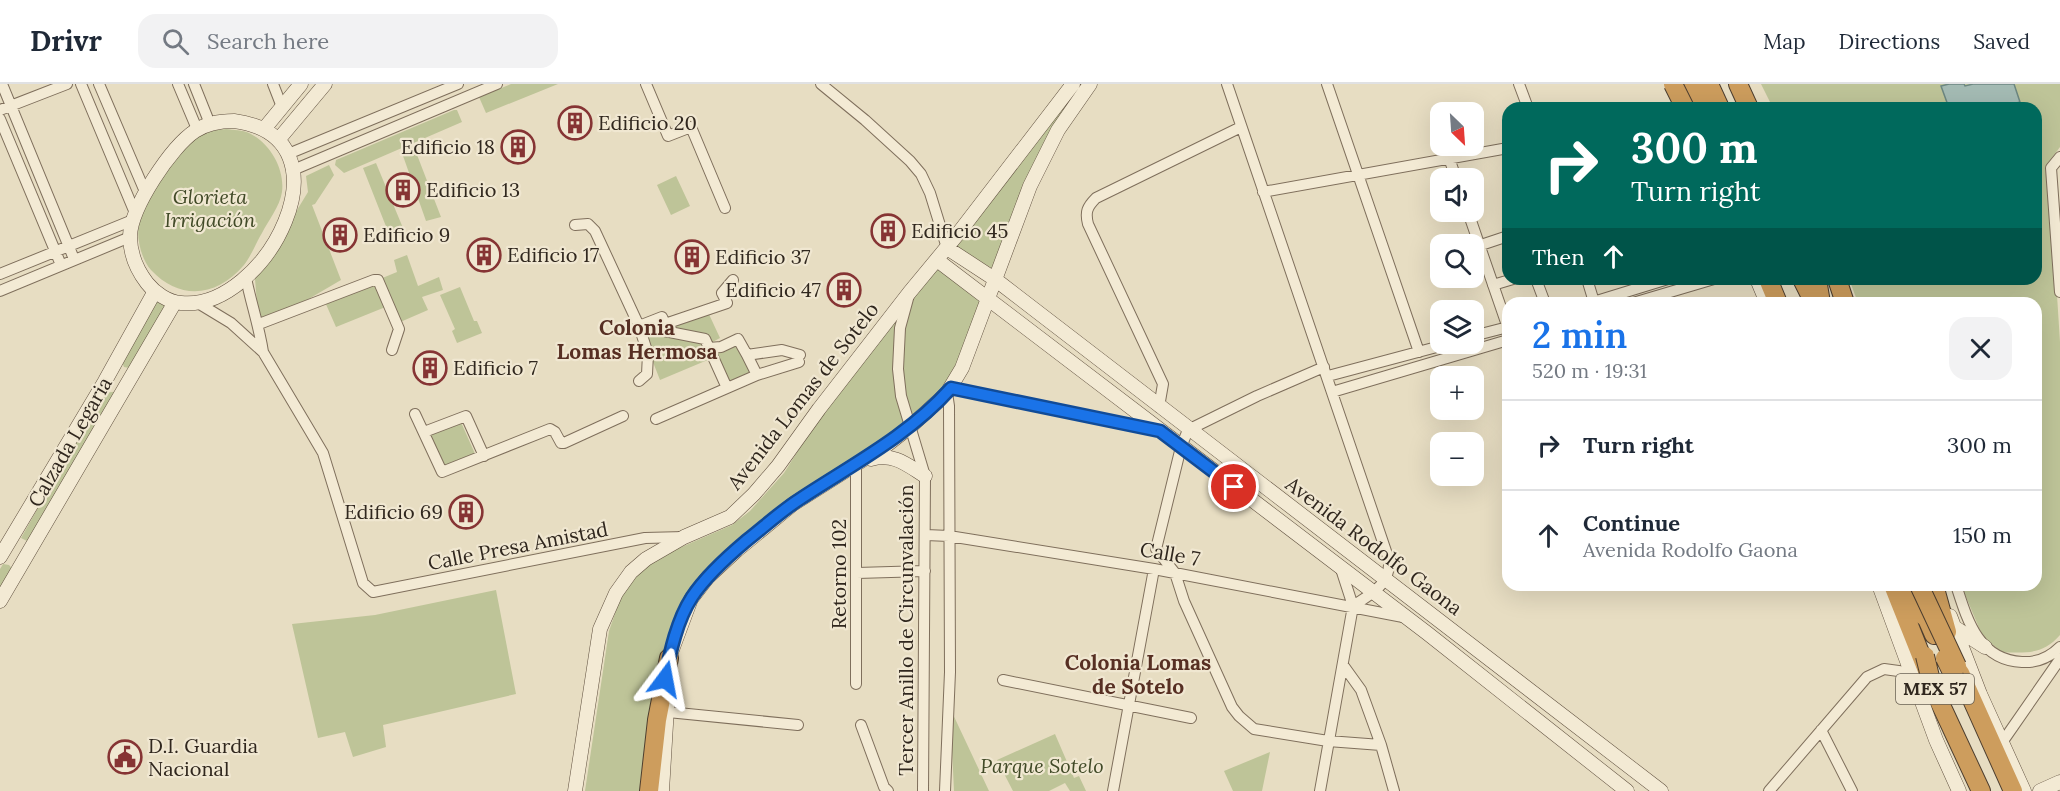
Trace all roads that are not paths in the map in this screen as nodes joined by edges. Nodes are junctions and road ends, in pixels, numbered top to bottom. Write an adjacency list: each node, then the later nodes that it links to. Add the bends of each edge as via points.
1 (2, 84): 35 (street)
2 (67, 84): 35 (street)
3 (81, 84): 54 (street)
4 (99, 84): 52 (street)
5 (178, 84): 41 (street)
6 (194, 84): 39 (street)
7 (273, 84): 36 (street)
8 (325, 84): 43 (main road)
9 (465, 84): 26 (street)
10 (497, 84): 26 (street)
11 (646, 84): 53 (street, via 669,136 691,127)
12 (821, 84): 60 (street, via 921,174)
13 (1073, 84): 60 (main road, Avenida Lomas de Sotelo)
14 (1090, 84): 69 (main road, via 1058,130 1030,186)
15 (1227, 84): 40 (street)
16 (1327, 84): 50 (street)
17 (1520, 84): 29 (street)
18 (1664, 84): 30 (main road)
19 (1675, 84): 31 (highway, bridge)
20 (1683, 84): 32 (highway)
21 (1690, 84): 33 (highway)
22 (1708, 84): 34 (highway)
23 (1718, 84): 27 (highway)
24 (453, 85): 28 (street); 45 (street)
25 (294, 87): 36 (main road)
26 (470, 95): 28 (street)
27 (1739, 96)
28 (458, 100): 49 (street)
29 (1526, 102)
30 (1673, 102)
31 (1682, 102)
32 (1691, 102)
33 (1698, 102)
34 (1717, 102)
35 (11, 106): 37 (street); 59 (street)
36 (282, 107): 42 (main road)
37 (0, 111)
38 (0, 119): 61 (street)
39 (210, 124): 41 (main road); 42 (main road, via 246,122)
40 (1241, 127): 51 (street); 103 (street, via 1096,198 1087,207 1088,224 1163,384)
41 (197, 129): 52 (main road, via 173,152)
42 (264, 129): 43 (main road)
43 (279, 139): 45 (main road)
44 (1502, 149): 47 (street)
45 (288, 154): 49 (main road)
46 (2060, 157): 76 (street, via 2051,168)
47 (1449, 158): 48 (street); 50 (street)
48 (1452, 168)
49 (293, 170): 67 (main road, via 294,192 287,217 267,253)
50 (1358, 176): 51 (street); 93 (street)
51 (1263, 192): 95 (street)
52 (146, 195): 54 (main road)
53 (725, 208)
54 (134, 216): 56 (main road); 59 (street)
55 (575, 225): 85 (street, via 588,224 595,231)
56 (130, 237): 63 (street); 75 (main road, via 138,267)
57 (1502, 238): 58 (street)
58 (1484, 244)
59 (69, 245): 61 (street); 63 (street)
60 (947, 248): 64 (main road, Avenida Lomas de Sotelo); 69 (main road, Avenida Rodolfo Gaona)
61 (55, 250): 65 (street); 66 (street)
62 (1484, 255): 71 (street)
63 (74, 259): 65 (street)
64 (937, 260): 77 (main road, Avenida Lomas de Sotelo); 80 (main road, Avenida Rodolfo Gaona)
65 (61, 265): 74 (street)
66 (0, 274)
67 (246, 278): 82 (main road, via 225,293); 84 (street)
68 (733, 280): 85 (street, via 722,293 727,303 665,324 662,317)
69 (996, 280): 80 (main road); 103 (main road, Avenida Rodolfo Gaona)
70 (1502, 282): 71 (street)
71 (1493, 285): 83 (street)
72 (1648, 285): 78 (street)
73 (1694, 285): 79 (street)
74 (0, 291)
75 (155, 291): 81 (main road); 97 (main road, Calzada Legaria)
76 (2060, 292)
77 (909, 293): 107 (street, Tercer Anillo de Circunvalación, via 898,349 901,396); 117 (main road, Avenida Lomas de Sotelo, via 754,494 730,517)
78 (1609, 297)
79 (1653, 297)
80 (988, 300): 101 (main road, via 962,368); 109 (main road, Avenida Rodolfo Gaona)
81 (176, 302): 82 (main road); 99 (main road, Calzada Legaria)
82 (198, 303): 92 (street, via 231,323)
83 (1502, 312)
84 (259, 324): 91 (street, via 378,280 399,329); 92 (street)
85 (639, 326): 89 (street, via 705,339); 98 (street, via 648,354 647,374)
86 (1502, 328): 87 (street)
87 (1484, 333)
88 (1502, 342): 102 (street)
89 (709, 348): 94 (street, via 738,339); 100 (street)
90 (1430, 349): 93 (street)
91 (392, 350)
92 (263, 352): 117 (street, Calle Presa Amistad, via 323,453 363,583 373,592 645,538)
93 (1419, 352): 95 (street)
94 (747, 355): 96 (street); 96 (street, via 782,350 799,358)
95 (1326, 372): 102 (street); 108 (street, via 1257,396)
96 (757, 375): 100 (street)
97 (105, 381): 99 (main road); 118 (main road, Calzada Legaria)
98 (639, 381)
99 (124, 388): 119 (main road, Calzada Legaria)
100 (727, 388): 106 (street)
101 (949, 390): 107 (main road); 109 (street); 116 (street, Tercer Anillo de Circunvalación)
102 (1332, 392): 125 (street, via 1389,560)
103 (1160, 407): 108 (main road, Avenida Rodolfo Gaona)
104 (415, 414): 110 (street)
105 (623, 416): 112 (street, via 564,443 550,429)
106 (656, 418)
107 (911, 426): 113 (main road); 114 (street, Tercer Anillo de Circunvalación)
108 (1188, 430): 111 (street); 125 (main road, Avenida Rodolfo Gaona)
109 (1160, 431): 111 (main road, Avenida Rodolfo Gaona)
110 (424, 432): 112 (street, via 466,416); 112 (street, via 442,472)
111 (1181, 447): 121 (main road, Avenida Rodolfo Gaona); 124 (street, via 1156,549)
112 (484, 456)
113 (858, 463): 114 (main road, via 886,456); 123 (street, Retorno 102); 141 (main road, via 792,504 708,578 691,599)
114 (925, 477): 115 (street, Tercer Anillo de Circunvalación)
115 (926, 535): 116 (street, Calle 7); 122 (street, Tercer Anillo de Circunvalación)
116 (949, 536): 120 (street, Calle 7); 165 (street, Tercer Anillo de Circunvalación, via 950,672)
117 (684, 537): 160 (main road, Avenida Lomas de Sotelo, via 631,572 606,611 600,628)
118 (3, 552): 119 (main road)
119 (24, 559): 135 (main road, Calzada Legaria)
120 (1154, 569): 124 (street, Calle 7); 147 (street)
121 (1341, 569): 134 (main road, Avenida Rodolfo Gaona); 136 (street)
122 (925, 571): 123 (street); 164 (street, Tercer Anillo de Circunvalación)
123 (857, 573): 146 (street, Retorno 102)
124 (1175, 573): 136 (street, Calle 7); 155 (street, via 1184,601 1239,716 1254,729)
125 (1386, 580): 134 (street); 149 (main road, Avenida Rodolfo Gaona)
126 (1914, 591): 144 (main road)
127 (1914, 591): 174 (highway, bridge, via 1920,637 1940,714)
128 (1915, 591): 175 (highway, MEX 57, via 1932,682)
129 (1916, 591): 177 (highway, bridge)
130 (1916, 591): 156 (highway, bridge)
131 (1916, 591): 176 (highway, MEX 57)
132 (1918, 591): 138 (main road)
133 (1958, 591): 139 (street, via 1969,623)
134 (1372, 593): 136 (street); 137 (main road, Avenida Rodolfo Gaona)
135 (0, 601)
136 (1353, 606): 137 (street, Calle 7); 143 (street)
137 (1406, 617): 154 (main road, Avenida Rodolfo Gaona)
138 (1954, 627): 139 (main road); 156 (main road)
139 (1985, 647): 140 (street, via 2004,658 2025,662 2049,657)
140 (2060, 647)
141 (669, 658): 148 (highway)
142 (2060, 659): 156 (street)
143 (1343, 665): 155 (street); 157 (street, via 1361,690)
144 (1912, 674): 153 (street, via 1884,669 1867,677); 173 (main road)
145 (1003, 680): 147 (street)
146 (856, 684)
147 (1129, 705): 150 (street); 166 (street)
148 (662, 716): 151 (street); 161 (highway); 162 (main road)
149 (1565, 717): 154 (main road); 170 (main road, Avenida Rodolfo Gaona)
150 (1191, 718)
151 (798, 725)
152 (861, 725): 163 (street)
153 (1821, 730): 171 (street); 172 (street)
154 (1553, 732): 169 (main road, Avenida Rodolfo Gaona)
155 (1328, 741): 157 (street); 167 (street)
156 (1996, 743): 178 (highway); 179 (main road)
157 (1381, 745): 168 (street)
158 (2060, 782): 159 (main road)
159 (2042, 790)
160 (576, 791)
161 (649, 791)
162 (662, 791)
163 (888, 791)
164 (923, 791)
165 (945, 791)
166 (1113, 791)
167 (1320, 791)
168 (1394, 791)
169 (1627, 791)
170 (1661, 791)
171 (1769, 791)
172 (1852, 791)
173 (1959, 791)
174 (1973, 791)
175 (1981, 791)
176 (2002, 791)
177 (2008, 791)
178 (2013, 791)
179 (2024, 791)

